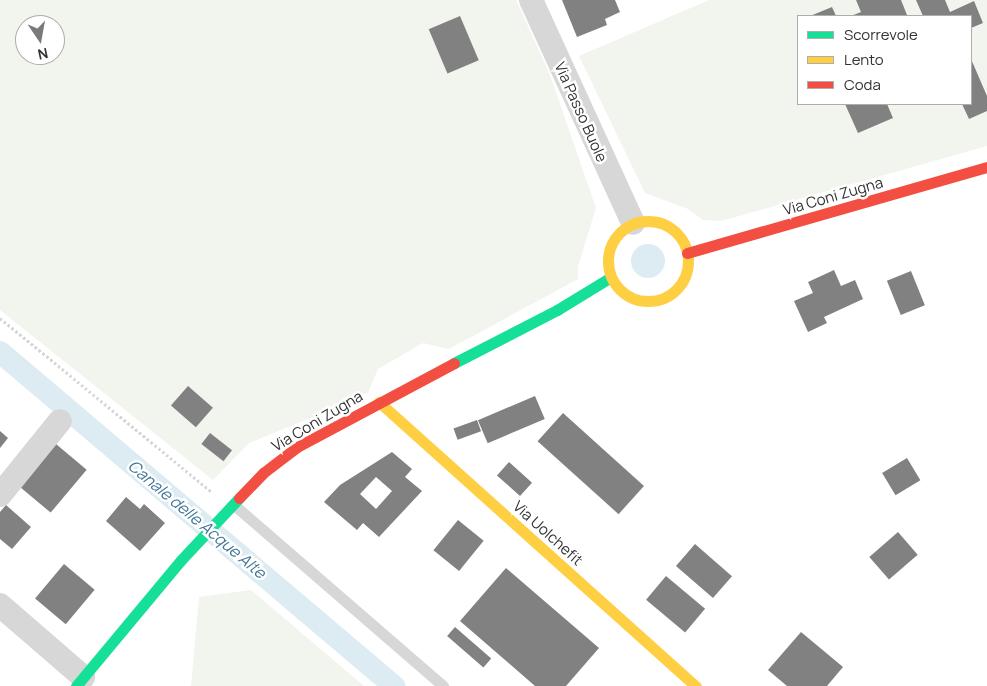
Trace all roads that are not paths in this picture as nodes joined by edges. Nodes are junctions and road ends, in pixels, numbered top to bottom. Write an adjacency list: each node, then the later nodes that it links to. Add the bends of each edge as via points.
1 (531, 0): 3 (street, Via Passo Buole)
2 (987, 167): 4 (street, Via Coni Zugna)
3 (634, 224): 4 (street, via 654,222 673,230); 5 (street, via 613,240 608,252)
4 (687, 253): 5 (street, via 684,278 677,289 654,301 628,296)
5 (611, 277): 6 (street, Via Coni Zugna, via 557,310)
6 (379, 402): 9 (street, Via Coni Zugna, via 297,447 263,473); 13 (street, Via Uolchefit)
7 (60, 421): 8 (street)
8 (0, 495)
9 (233, 504): 11 (street, Via Coni Zugna); 12 (lane)
10 (0, 605): 11 (street)
11 (80, 682)
12 (443, 686)
13 (696, 686)

